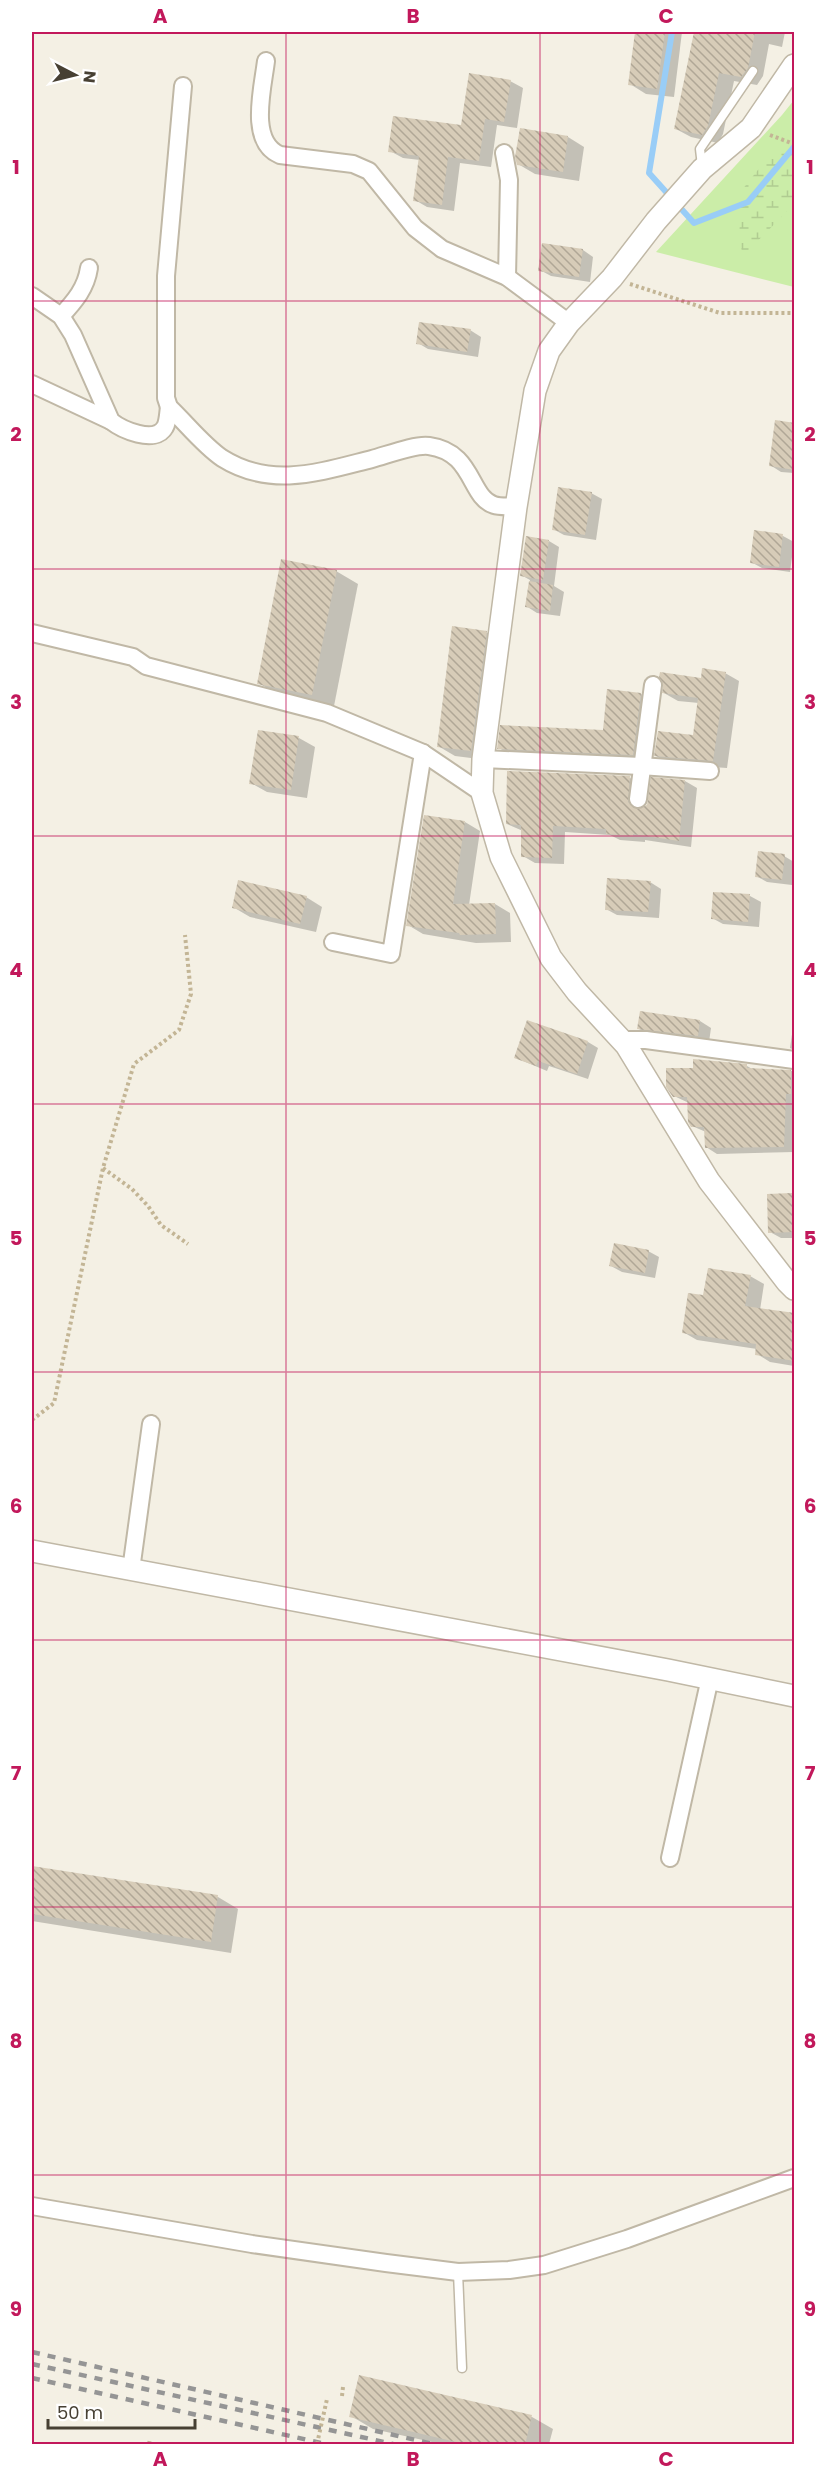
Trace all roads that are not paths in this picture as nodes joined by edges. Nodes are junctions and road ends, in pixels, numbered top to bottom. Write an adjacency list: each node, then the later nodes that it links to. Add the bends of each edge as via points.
1 (266, 61): 8 (street, via 260,118 262,135 273,152 353,164 369,171 416,228 442,249)
2 (795, 65): 6 (street, via 751,128)
3 (753, 70): 6 (lane, via 700,148)
4 (183, 86): 13 (street, via 166,276)
5 (504, 153): 8 (street, via 509,180)
6 (702, 169): 11 (street, via 612,278)
7 (89, 268): 10 (street, via 78,297)
8 (507, 278): 11 (street)
9 (32, 296): 10 (street)
10 (61, 315): 14 (street, via 74,335)
11 (569, 323): 15 (street, via 549,351 534,391)
12 (32, 384): 14 (street)
13 (169, 407): 14 (street, via 165,427 152,435 120,428); 15 (street, via 221,457 244,469 276,477 314,474 428,445 449,452 466,467 477,490 492,505)
14 (111, 421)
15 (516, 507): 19 (street)
16 (32, 633): 18 (street, via 133,657 146,666 327,713)
17 (652, 685): 20 (street)
18 (423, 753): 22 (street); 24 (street, via 391,954)
19 (483, 759): 20 (street); 22 (street)
20 (641, 766): 21 (street); 23 (street)
21 (710, 771)
22 (482, 793): 25 (street, via 501,857 551,958)
23 (638, 799)
24 (333, 942)
25 (621, 1040): 26 (street); 27 (street, via 709,1181)
26 (795, 1060)
27 (795, 1289)
28 (151, 1424): 30 (street)
29 (32, 1551): 30 (street)
30 (131, 1570): 31 (street)
31 (710, 1678): 32 (street); 33 (street)
32 (795, 1696)
33 (670, 1858)
34 (795, 2178): 36 (street, via 544,2265)
35 (32, 2206): 36 (street, via 252,2244)
36 (458, 2272): 37 (lane)
37 (462, 2368)

